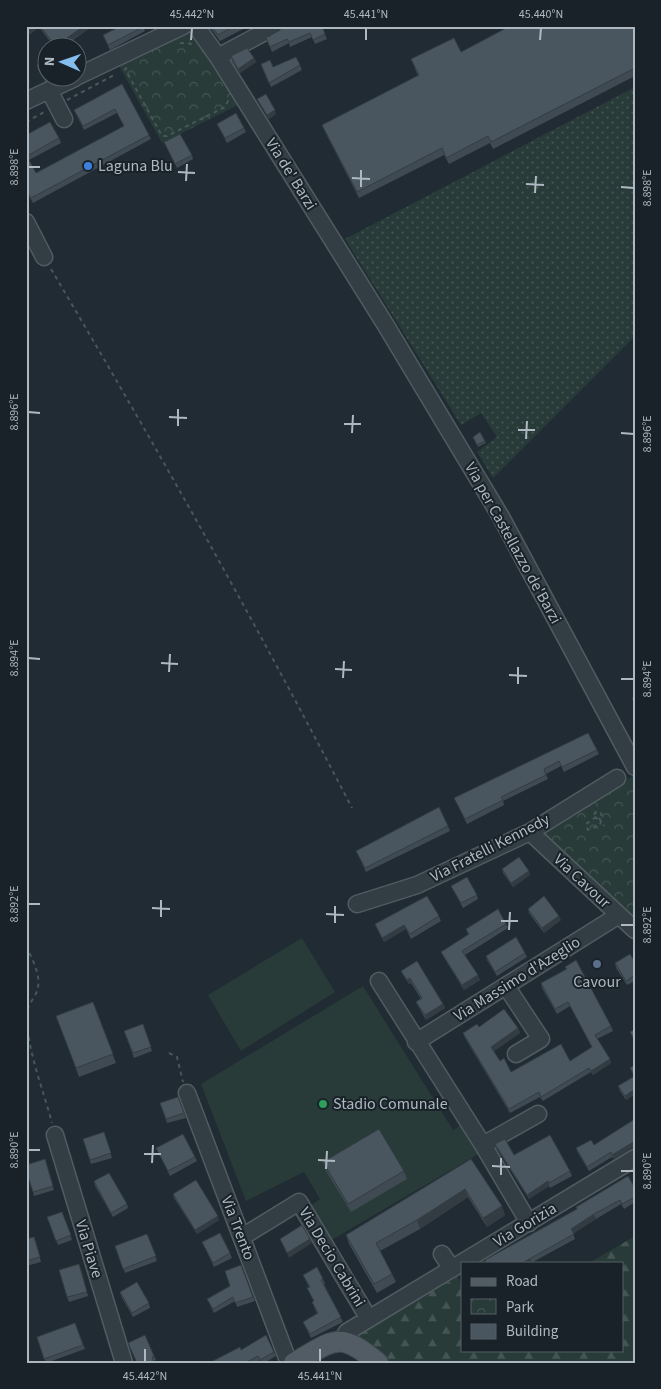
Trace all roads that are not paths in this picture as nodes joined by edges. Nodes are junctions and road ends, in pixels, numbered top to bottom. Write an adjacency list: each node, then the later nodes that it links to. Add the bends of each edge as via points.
1 (160, 26): 5 (street)
2 (184, 26): 5 (street)
3 (196, 26): 6 (street, Via de' Barzi)
4 (276, 26): 6 (street)
5 (151, 41): 7 (street)
6 (218, 57): 14 (street, Via de' Barzi, via 372,297)
7 (88, 71)
8 (53, 88): 9 (street)
9 (49, 90): 10 (street); 11 (street)
10 (26, 101)
11 (60, 112)
12 (26, 222): 13 (street)
13 (44, 257)
14 (385, 324): 15 (street, Via per Castellazzo de'Barzi, via 462,443 599,691)
15 (635, 767)
16 (617, 778): 17 (street, Via Fratelli Kennedy)
17 (530, 832): 18 (street, Via Fratelli Kennedy, via 417,885); 19 (street, Via Cavour)
18 (357, 904)
19 (619, 915): 20 (street, Via Cavour); 22 (street, Via Massimo d'Azeglio)
20 (632, 935)
21 (379, 981): 23 (street)
22 (506, 986): 23 (street, Via Massimo d'Azeglio); 24 (street, via 541,1039)
23 (416, 1042): 28 (street)
24 (516, 1054)
25 (187, 1093): 31 (street, Via Trento)
26 (538, 1114): 28 (street)
27 (55, 1135): 38 (street, Via Piave)
28 (483, 1145): 30 (street)
29 (635, 1158): 30 (street, Via Gorizia)
30 (529, 1223): 33 (street, Via Gorizia)
31 (242, 1236): 36 (street, Via Decio Cabrini, via 299,1202); 39 (street, Via Trento)
32 (442, 1254): 35 (street)
33 (464, 1262)
34 (461, 1264): 35 (street, Via Gorizia)
35 (452, 1269): 36 (street, Via Gorizia)
36 (369, 1319): 37 (street, Via Gorizia, via 347,1332)
37 (341, 1341): 40 (main road); 41 (main road, via 358,1346)
38 (124, 1363)
39 (289, 1363)
40 (294, 1363)
41 (378, 1363)

